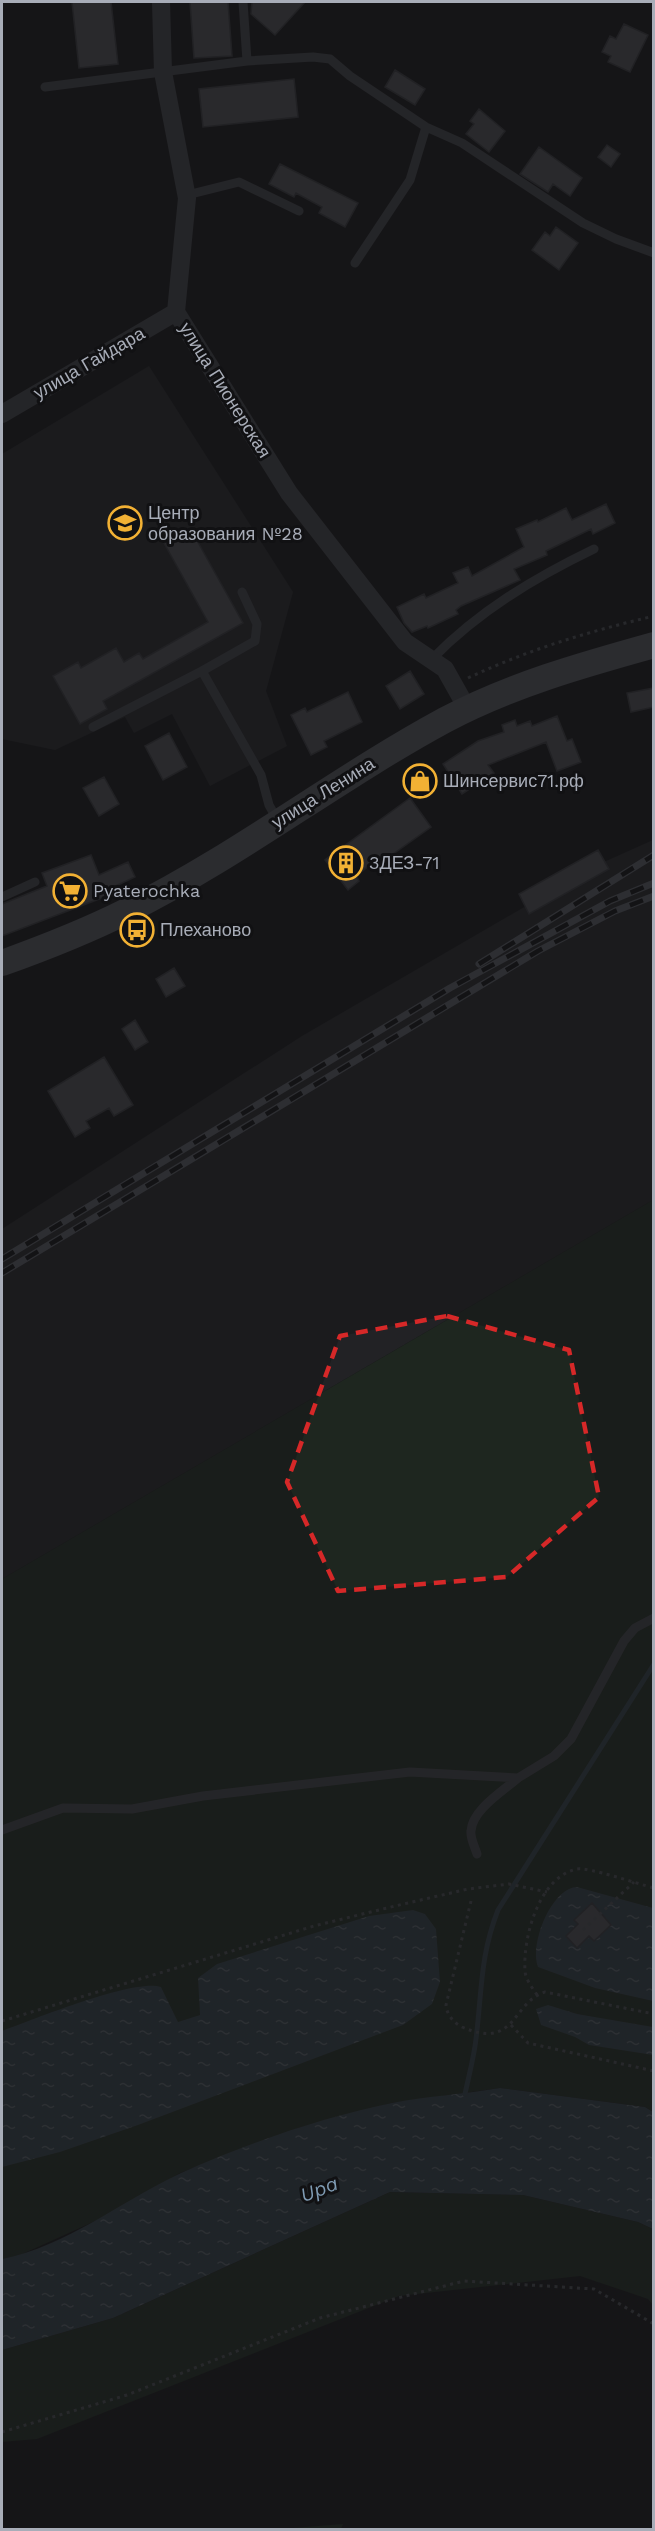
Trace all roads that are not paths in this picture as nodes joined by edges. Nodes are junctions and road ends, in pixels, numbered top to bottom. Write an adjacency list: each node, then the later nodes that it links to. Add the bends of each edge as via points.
1 (161, 2): 4 (street, улица Пионерская)
2 (243, 2): 3 (lane)
3 (247, 61): 4 (lane); 6 (lane, via 330,59)
4 (163, 72): 5 (lane); 7 (street, улица Пионерская)
5 (45, 87)
6 (426, 127): 9 (lane, via 462,143 583,223); 10 (lane, via 410,180)
7 (187, 195): 8 (lane, via 239,182); 11 (street, улица Пионерская)
8 (299, 211)
9 (654, 253)
10 (355, 263)
11 (176, 312): 12 (street, улица Гайдара); 16 (street, улица Пионерская, via 289,493 405,642)
12 (2, 414)
13 (594, 549): 16 (lane, via 492,607)
14 (242, 592): 17 (lane, via 257,624 255,640)
15 (654, 645): 18 (main road, улица Ленина, via 506,691)
16 (432, 659): 18 (street, улица Пионерская, via 451,677)
17 (202, 671): 19 (lane); 20 (lane, via 261,775 269,805)
18 (468, 710): 20 (main road, улица Ленина, via 381,756)
19 (93, 727)
20 (279, 821): 23 (main road, улица Ленина, via 127,911)
21 (35, 882): 22 (lane)
22 (2, 897)
23 (3, 958)
24 (654, 1618): 25 (lane, via 635,1628 624,1641 571,1739 554,1756)
25 (518, 1778): 26 (lane, via 410,1772 132,1809 63,1808); 27 (lane, via 475,1820 471,1831)
26 (2, 1830)
27 (477, 1854)

